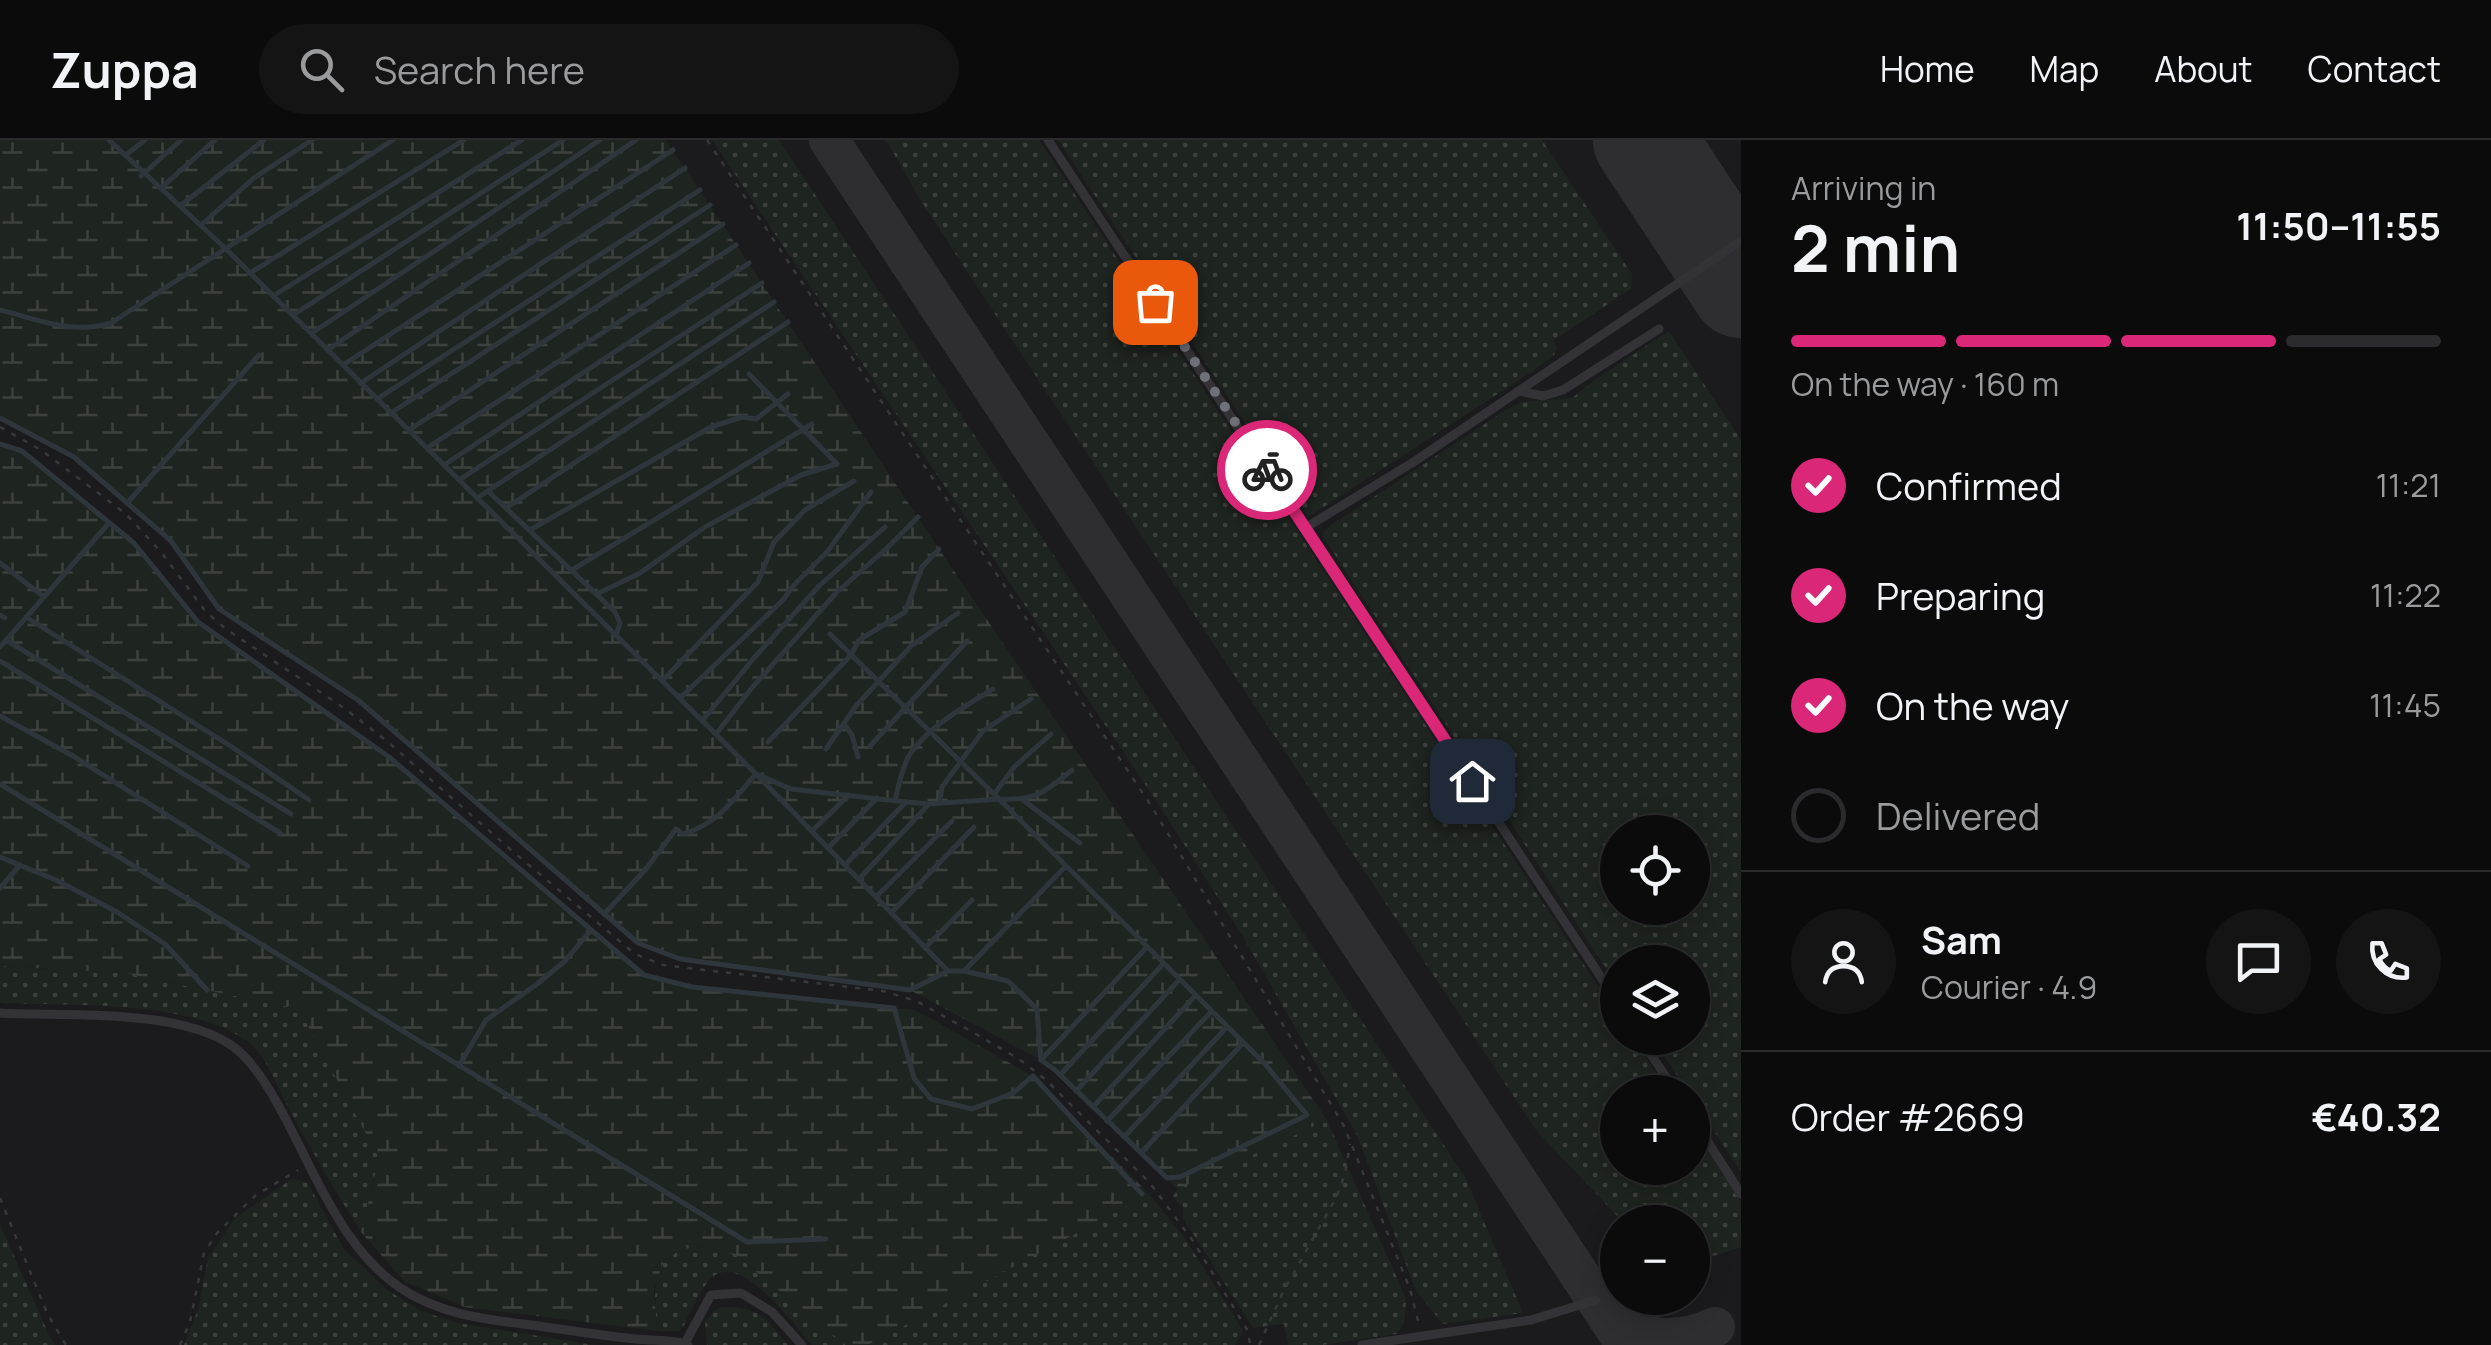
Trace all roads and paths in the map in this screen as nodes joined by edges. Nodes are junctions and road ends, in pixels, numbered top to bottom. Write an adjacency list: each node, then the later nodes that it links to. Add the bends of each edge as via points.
1 (706, 140): 10 (path, via 1150,804)
2 (1048, 140): 7 (lane)
3 (1741, 241): 5 (lane)
4 (1659, 329): 5 (lane, via 1563,390 1543,396)
5 (1519, 390): 7 (lane)
6 (0, 427): 21 (path, via 126,514 226,630 388,742 635,954 663,965 916,1000 1019,1059 1150,1182 1202,1256)
7 (1306, 528): 8 (lane)
8 (1600, 976)
9 (0, 1013): 12 (lane, via 133,1018 219,1038 262,1079)
10 (1350, 1142): 16 (path, via 1410,1289); 22 (path, via 1337,1196)
11 (1710, 1145): 13 (lane)
12 (308, 1164): 17 (lane, via 355,1244 420,1300 497,1320); 19 (path, via 256,1195 217,1232 204,1253)
13 (1741, 1194)
14 (0, 1198): 18 (path)
15 (1596, 1300): 16 (lane, via 1530,1320)
16 (1422, 1336): 23 (lane)
17 (686, 1344): 20 (lane, via 711,1295 741,1293 772,1312)
18 (66, 1345)
19 (180, 1345)
20 (802, 1345)
21 (1250, 1345)
22 (1260, 1345)
23 (1362, 1345)

